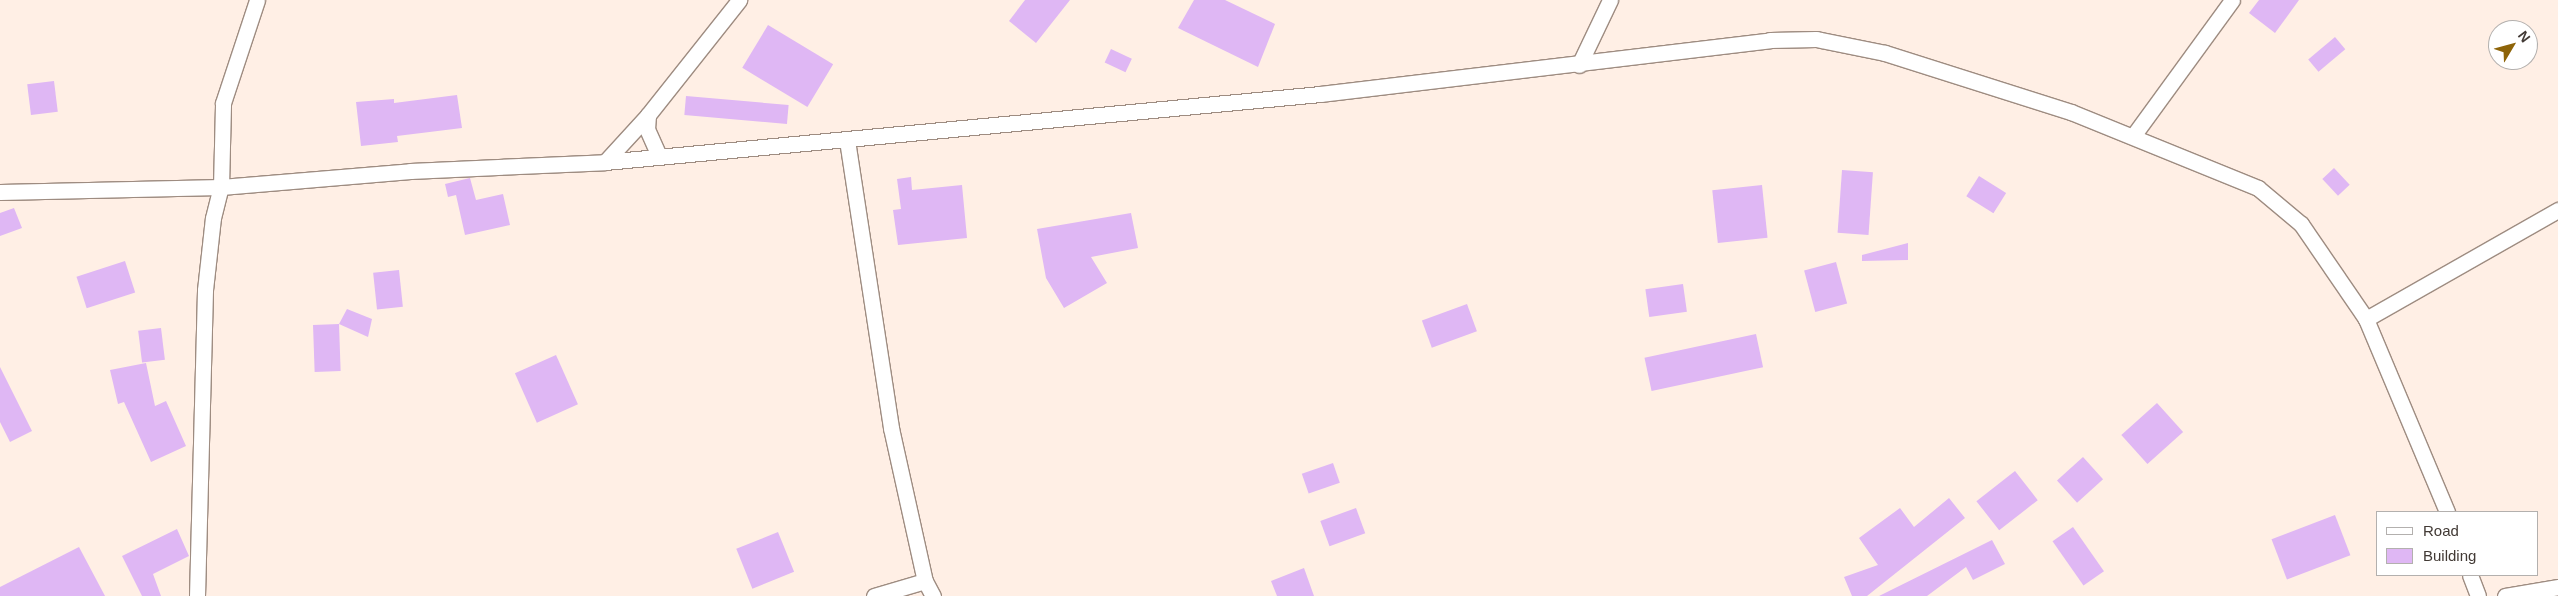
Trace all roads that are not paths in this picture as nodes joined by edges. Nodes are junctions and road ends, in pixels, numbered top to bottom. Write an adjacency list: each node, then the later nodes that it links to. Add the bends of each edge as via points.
1 (257, 0): 11 (street, via 223,103)
2 (739, 0): 6 (street)
3 (1610, 0): 5 (street)
4 (2232, 0): 7 (street)
5 (1579, 65): 7 (street, via 1770,40 1816,40 1885,53 2071,112); 8 (street)
6 (648, 115): 9 (street, via 647,129); 10 (street)
7 (2133, 136): 14 (street, via 2258,188 2301,224)
8 (848, 140): 9 (street); 17 (street, via 891,428)
9 (659, 156): 10 (street)
10 (605, 162): 11 (street, via 410,171)
11 (220, 187): 12 (street); 19 (street, via 205,290)
12 (0, 192)
13 (2558, 210): 14 (street)
14 (2366, 319): 15 (street)
15 (2447, 511)
16 (2470, 576): 22 (street)
17 (925, 581): 20 (street); 21 (street)
18 (2558, 587): 23 (street)
19 (197, 596)
20 (874, 596)
21 (932, 596)
22 (2478, 596)
23 (2505, 596)

